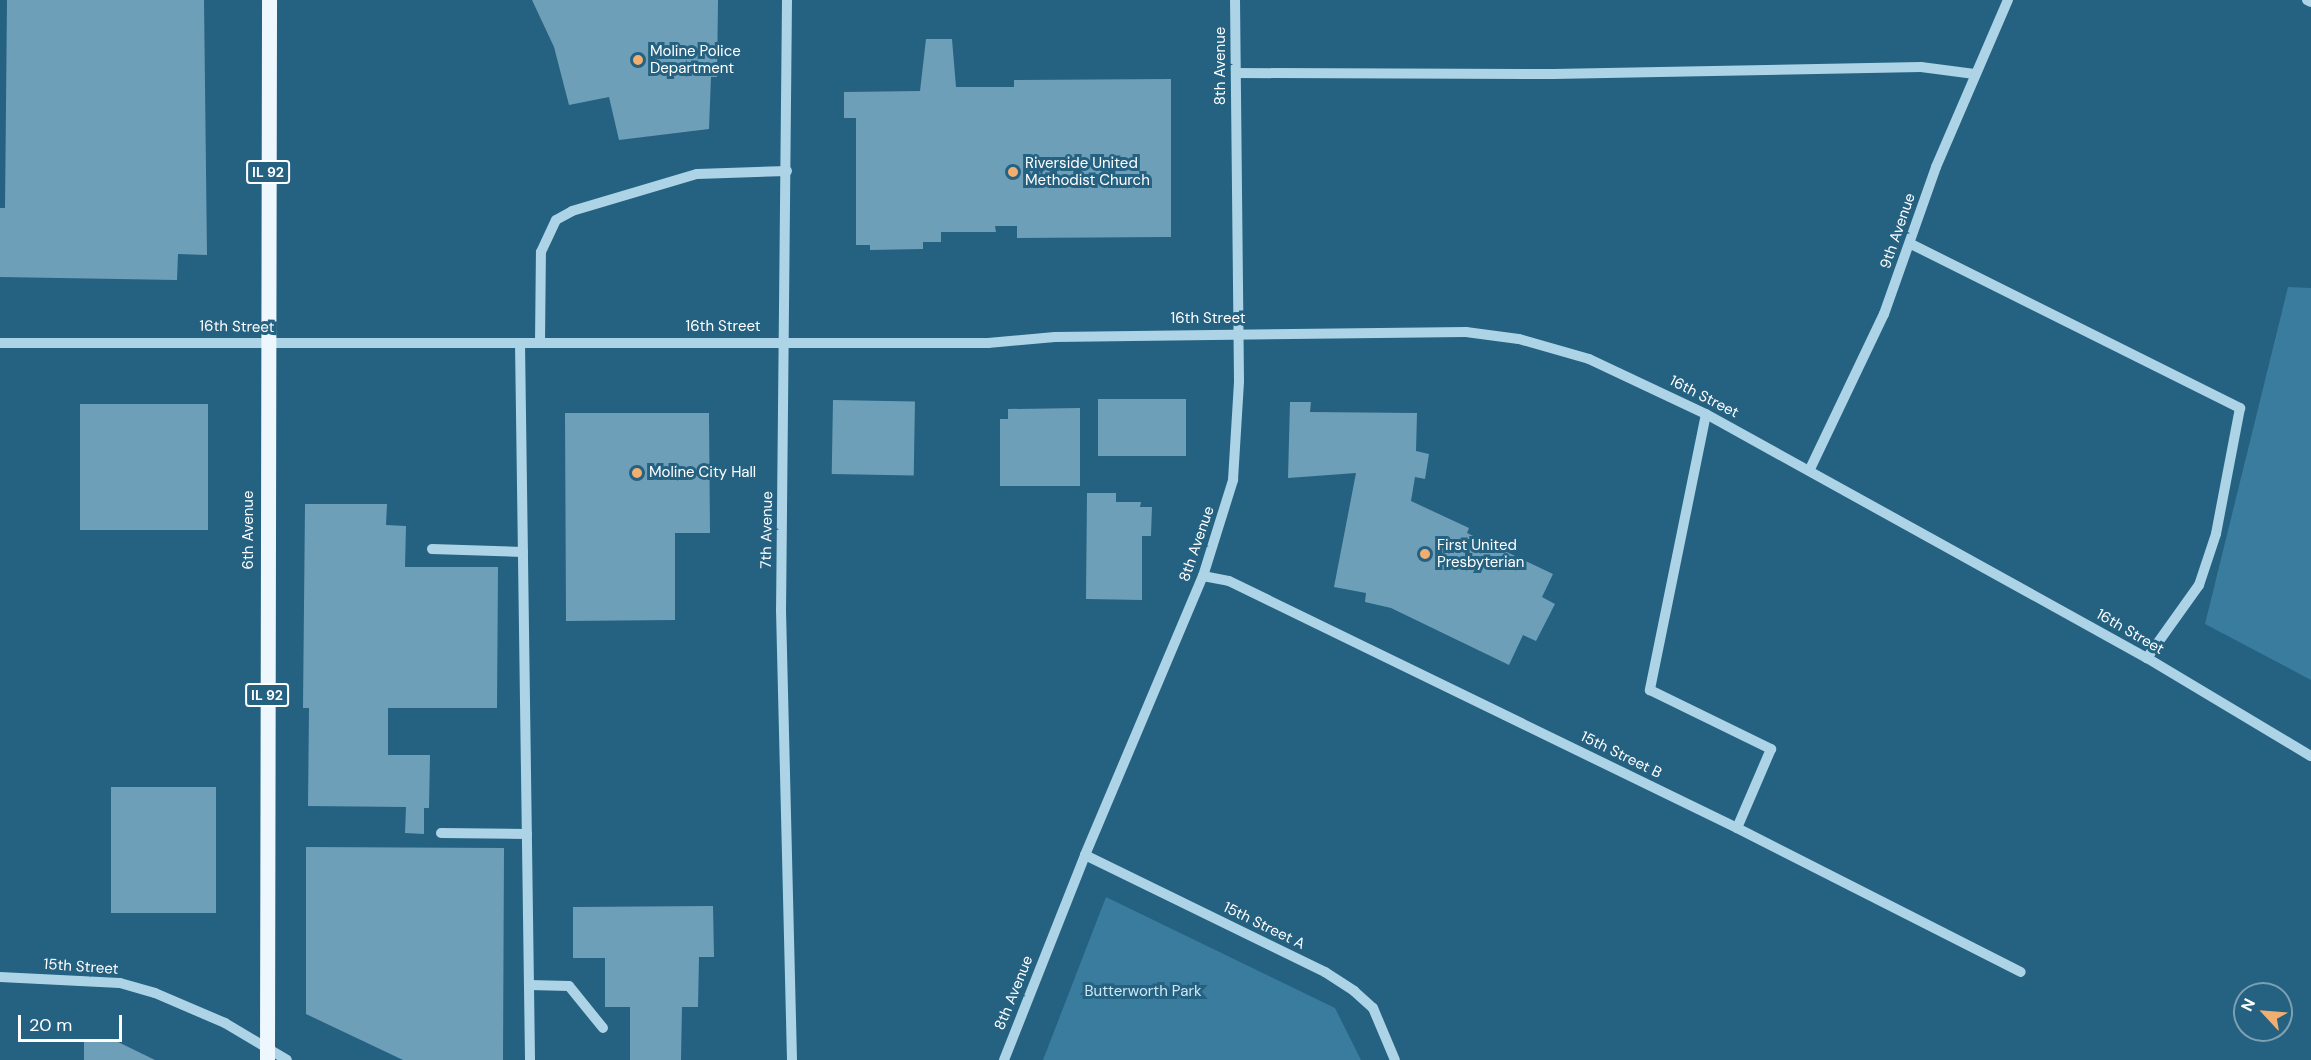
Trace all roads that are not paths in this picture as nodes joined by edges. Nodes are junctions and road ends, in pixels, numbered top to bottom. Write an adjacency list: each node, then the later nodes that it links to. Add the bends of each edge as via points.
1 (269, 0): 14 (main road, 6th Avenue / IL 92)
2 (787, 0): 9 (street, 7th Avenue)
3 (1235, 0): 7 (street, 8th Avenue)
4 (2008, 0): 8 (street, 9th Avenue)
5 (2307, 0): 6 (street)
6 (2311, 2)
7 (1236, 73): 8 (street, via 1553,74 1921,67); 11 (street, 8th Avenue)
8 (1975, 74): 10 (street, 9th Avenue, via 1936,166)
9 (787, 171): 12 (street, via 697,174 572,211 556,220 541,252); 16 (street, 7th Avenue)
10 (1911, 244): 18 (street, 9th Avenue, via 1884,314); 22 (street, via 2240,408 2216,534 2199,585)
11 (1238, 334): 16 (street, 16th Street, via 1055,337 988,343); 17 (street, 16th Street, via 1466,332 1520,339 1549,344 1598,362); 21 (street, 8th Avenue, via 1233,480)
12 (540, 342): 15 (street, 16th Street); 16 (street, 16th Street)
13 (0, 343): 14 (street, 16th Street)
14 (268, 343): 15 (street, 16th Street); 32 (main road, 6th Avenue / IL 92)
15 (520, 343): 20 (street)
16 (787, 343): 35 (street, 7th Avenue, via 781,610)
17 (1706, 414): 18 (street, 16th Street); 24 (street, via 1650,690 1771,749)
18 (1810, 469): 22 (street, 16th Street)
19 (432, 549): 20 (street)
20 (523, 552): 26 (street)
21 (1203, 576): 24 (street, 15th Street B, via 1229,581); 27 (street, 8th Avenue)
22 (2147, 658): 23 (street, 16th Street)
23 (2311, 756)
24 (1737, 828): 28 (street, 15th Street B)
25 (441, 833): 26 (street)
26 (527, 834): 30 (street)
27 (1085, 855): 36 (street, 8th Avenue); 37 (street, 15th Street A, via 1325,972 1354,991 1373,1008)
28 (2021, 972)
29 (0, 977): 32 (street, 15th Street, via 120,983 155,993 225,1023)
30 (529, 985): 31 (street, via 569,986); 34 (street)
31 (603, 1028)
32 (267, 1054): 33 (street, 15th Street)
33 (287, 1060)
34 (530, 1060)
35 (792, 1060)
36 (1004, 1060)
37 (1395, 1060)

